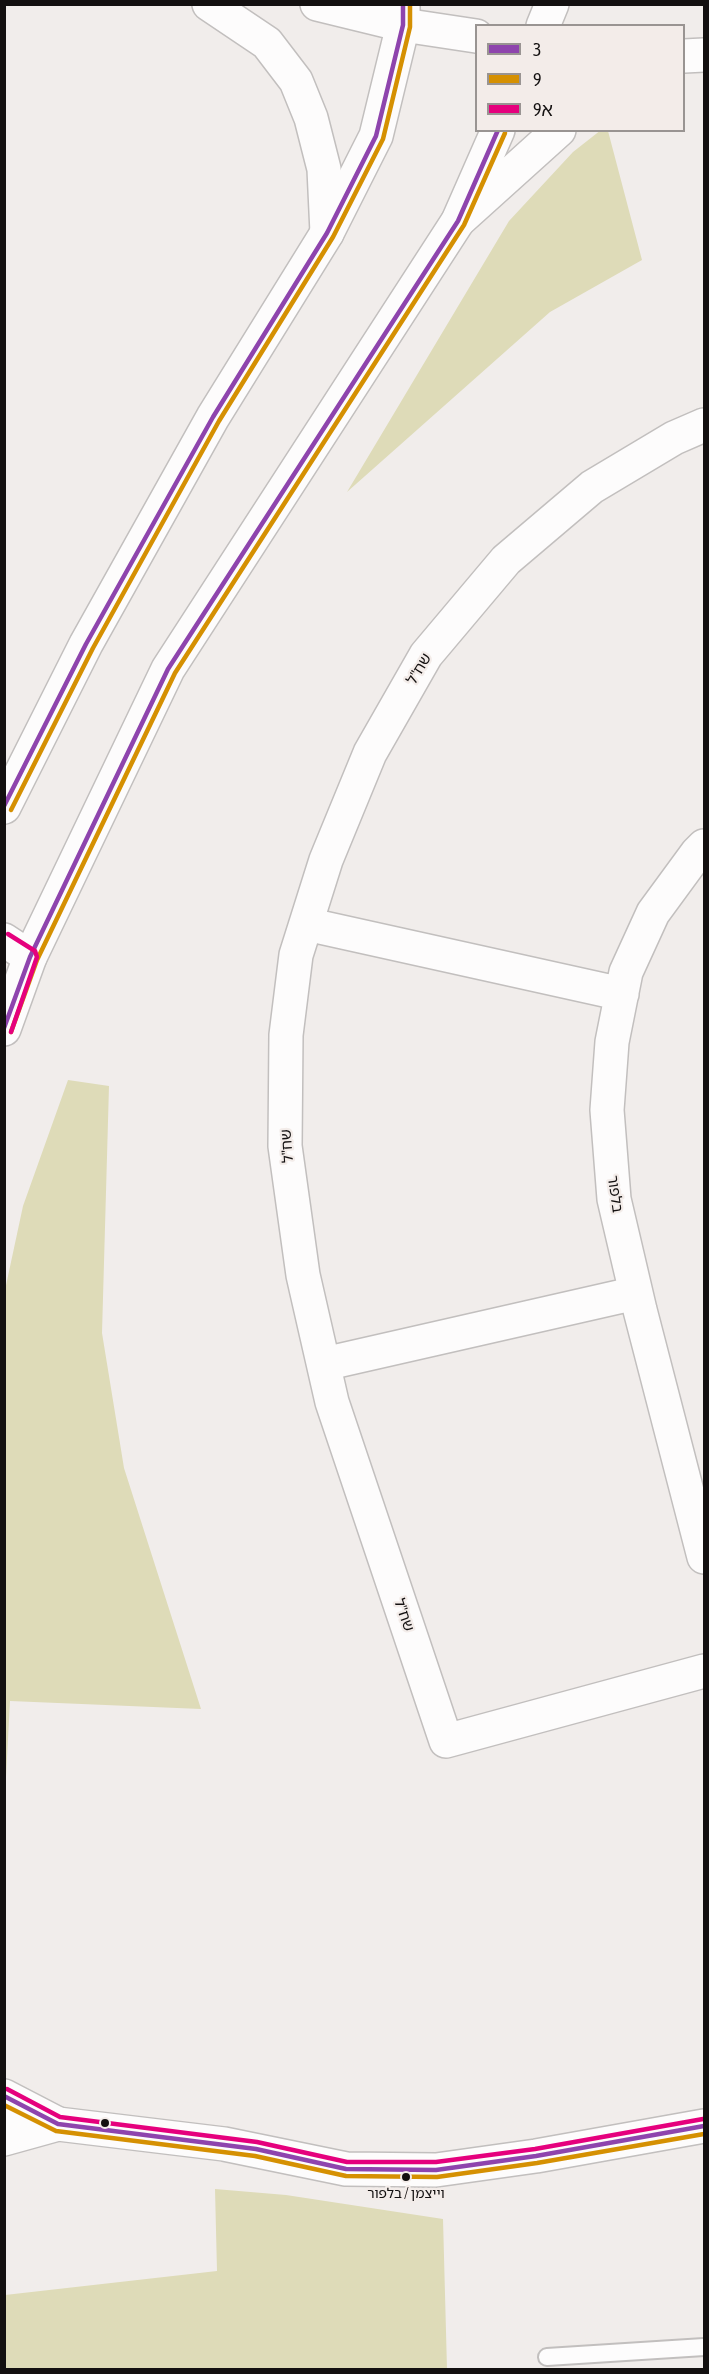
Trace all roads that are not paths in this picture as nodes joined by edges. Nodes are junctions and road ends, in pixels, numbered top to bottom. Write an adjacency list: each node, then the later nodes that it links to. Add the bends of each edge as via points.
1 (209, 4): 10 (main road, via 267,43 296,81 311,117 324,169)
2 (317, 4): 4 (main road)
3 (552, 4): 5 (main road)
4 (403, 14): 6 (main road); 10 (main road, via 376,136)
5 (544, 24)
6 (475, 35)
7 (497, 132): 9 (main road)
8 (557, 132): 9 (main road)
9 (458, 221): 16 (main road, via 168,669)
10 (327, 233): 12 (main road, via 213,417)
11 (705, 424): 15 (main road, שח"ל, via 592,487 506,560 426,655 370,753 326,860)
12 (14, 776): 13 (main road)
13 (4, 807)
14 (705, 846): 17 (main road, בלפור, via 653,913 626,972)
15 (306, 924): 17 (main road); 20 (main road, שח"ל, via 296,955 286,1035 285,1146 303,1275)
16 (13, 951): 18 (main road)
17 (622, 994): 19 (main road, בלפור, via 612,1042 607,1110 614,1199)
18 (4, 1029)
19 (636, 1293): 20 (main road); 21 (main road, בלפור)
20 (324, 1364): 22 (main road, שח"ל, via 332,1402 447,1741)
21 (705, 1557)
22 (705, 1671)
23 (4, 2096): 25 (main road)
24 (4, 2120): 25 (main road)
25 (58, 2124): 26 (main road, via 235,2146 346,2169 436,2170); 27 (main road)
26 (705, 2126)
27 (4, 2139)
28 (705, 2347): 29 (lane)
29 (547, 2357)

